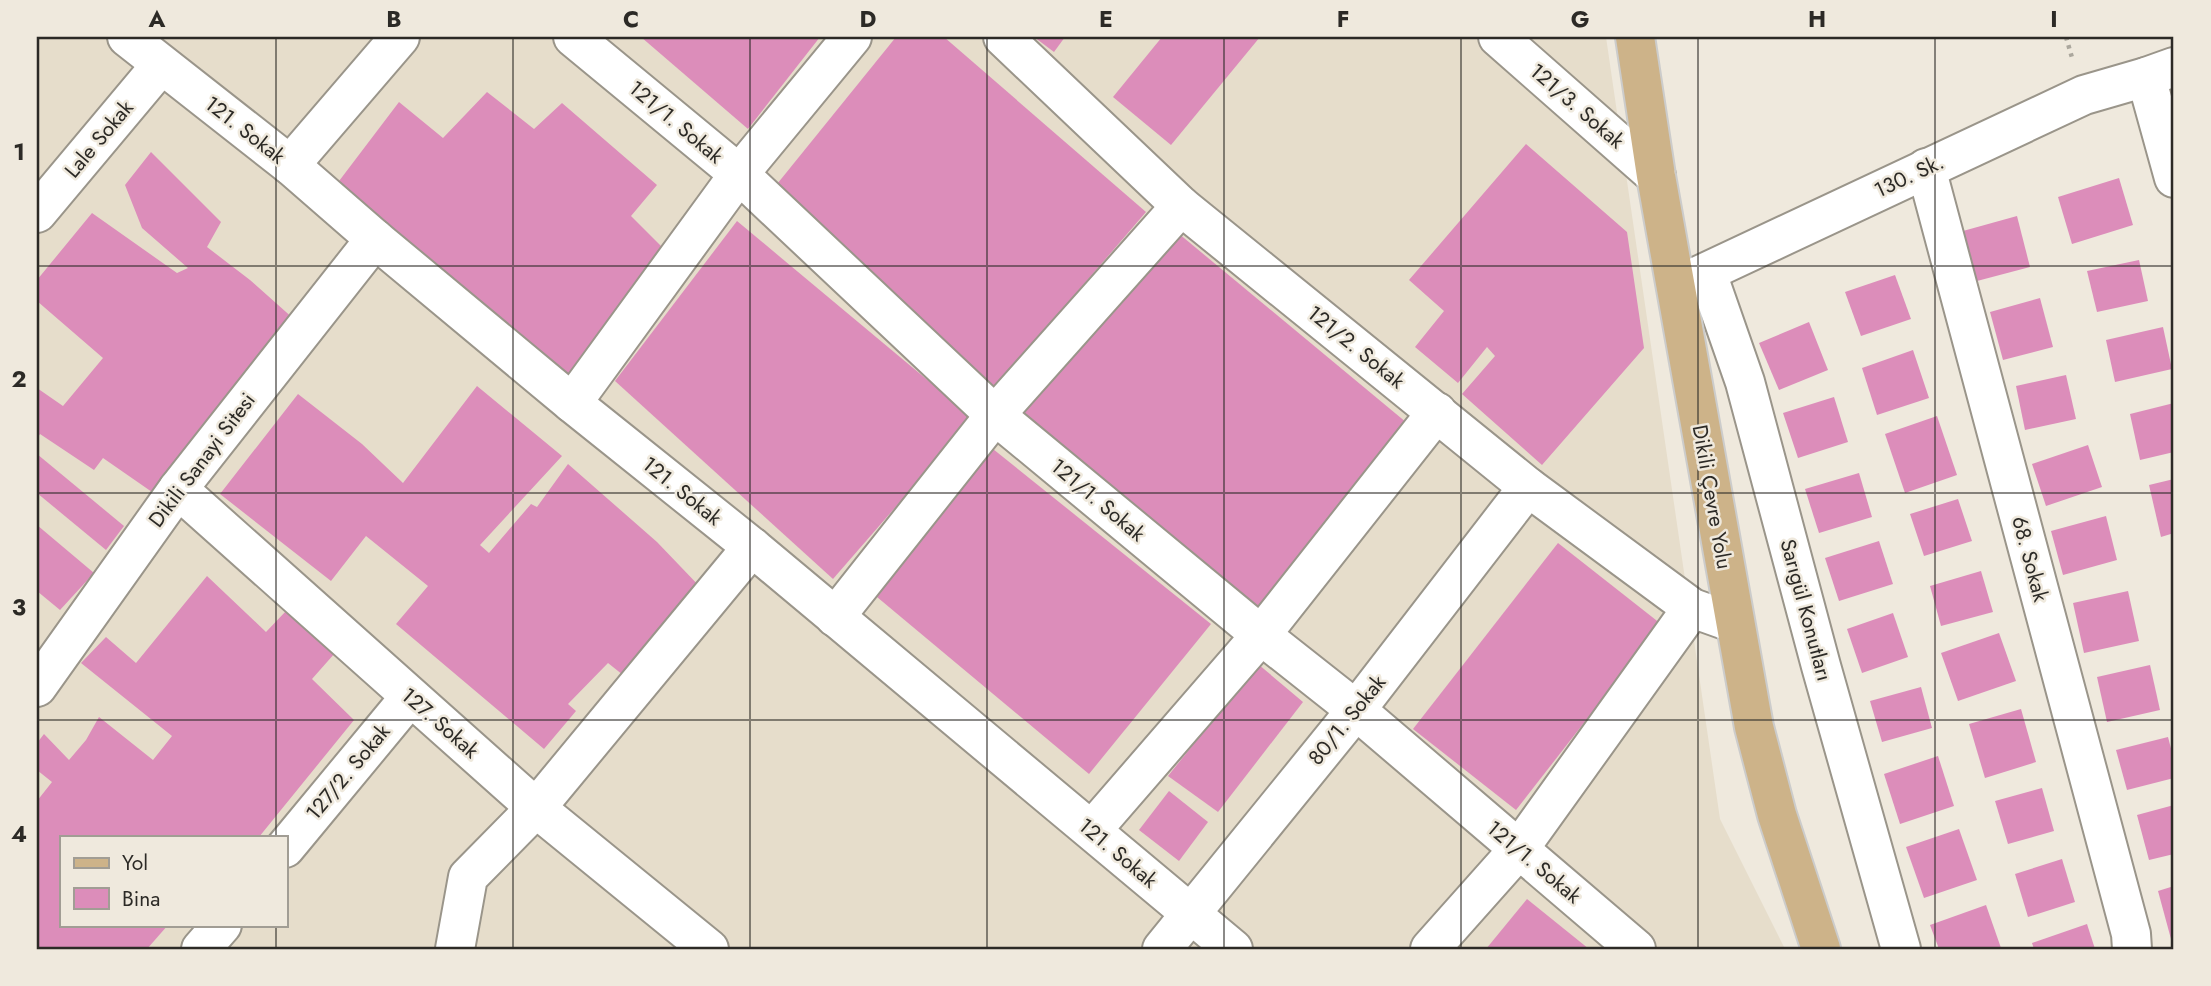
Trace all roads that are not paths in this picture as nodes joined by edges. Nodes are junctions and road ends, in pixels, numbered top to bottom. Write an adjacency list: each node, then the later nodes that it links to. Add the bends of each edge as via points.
1 (127, 37): 8 (street, 121. Sokak)
2 (400, 37): 10 (street)
3 (573, 37): 12 (street, 121/1. Sokak)
4 (852, 37): 12 (street)
5 (1003, 37): 15 (street, 121/2. Sokak)
6 (1498, 37): 13 (street, 121/3. Sokak)
7 (1635, 37): 13 (main road, Dikili Çevre Yolu)
8 (161, 65): 10 (street, 121. Sokak); 16 (street, Lale Sokak)
9 (2160, 72): 11 (street, 130. Sk., via 2084,95); 14 (street)
10 (290, 165): 17 (street, 121. Sokak)
11 (1926, 168): 18 (street, 130. Sk.); 47 (street, 68. Sokak)
12 (739, 174): 19 (street); 21 (street, 121/1. Sokak)
13 (1656, 176): 18 (main road, Dikili Çevre Yolu)
14 (2174, 178)
15 (1181, 206): 20 (street, 121/2. Sokak); 21 (street)
16 (37, 213)
17 (375, 239): 19 (street, 121. Sokak); 23 (street, Dikili Sanayi Sitesi)
18 (1691, 279): 27 (main road, Dikili Çevre Yolu); 46 (street, Sarıgül Konutları, via 1745,382)
19 (572, 403): 24 (street, 121. Sokak)
20 (1437, 412): 22 (street, 121/2. Sokak); 28 (street)
21 (995, 415): 26 (street); 28 (street, 121/1. Sokak)
22 (1528, 487): 25 (street, 121/2. Sokak); 31 (street, 80/1. Sokak)
23 (178, 489): 29 (street, Dikili Sanayi Sitesi); 30 (street, 127. Sokak)
24 (752, 547): 26 (street, 121. Sokak); 32 (street)
25 (1692, 608): 27 (street, 121/2. Sokak); 35 (street)
26 (835, 617): 33 (street, 121. Sokak)
27 (1734, 623): 45 (main road, Dikili Çevre Yolu, via 1777,816)
28 (1261, 635): 31 (street, 121/1. Sokak); 33 (street)
29 (37, 687)
30 (410, 697): 32 (street, 127. Sokak); 34 (street, 127/2. Sokak)
31 (1356, 710): 35 (street, 121/1. Sokak); 36 (street, 80/1. Sokak)
32 (536, 808): 39 (street, via 468,877); 40 (street, 127. Sokak)
33 (1092, 830): 36 (street, 121. Sokak)
34 (287, 846)
35 (1519, 849): 43 (street); 44 (street, 121/1. Sokak)
36 (1190, 914): 41 (street, 80/1. Sokak); 42 (street, 121. Sokak)
37 (221, 926): 38 (street)
38 (201, 949)
39 (455, 949)
40 (709, 949)
41 (1162, 949)
42 (1233, 949)
43 (1430, 949)
44 (1636, 949)
45 (1821, 949)
46 (1901, 949)
47 (2132, 949)

